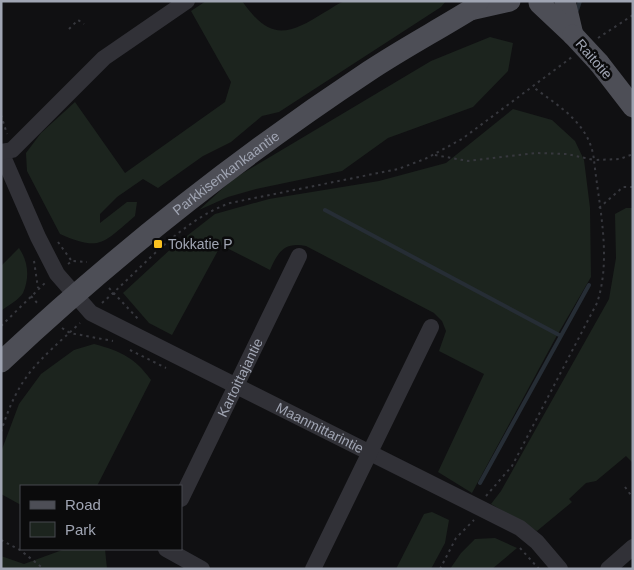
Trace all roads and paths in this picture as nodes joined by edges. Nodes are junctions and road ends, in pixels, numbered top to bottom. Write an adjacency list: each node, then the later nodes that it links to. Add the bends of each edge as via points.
1 (187, 1): 13 (street, via 104,58 12,150)
2 (510, 1): 5 (main road, Parkkisenkankaantie)
3 (565, 1): 10 (main road, Raitotie)
4 (537, 2): 10 (main road, Raitotie)
5 (474, 6): 20 (main road, Parkkisenkankaantie, via 370,70 271,138)
6 (633, 15): 9 (path)
7 (84, 24): 8 (path, via 78,20)
8 (69, 29)
9 (595, 40)
10 (575, 44): 11 (path); 12 (main road, Raitotie, bridge, via 600,63)
11 (533, 87): 15 (path, via 462,139); 16 (path, via 582,127)
12 (633, 106)
13 (1, 152): 20 (street, Maanmittarintie, via 57,274)
14 (633, 154): 16 (path, via 607,161)
15 (434, 155): 16 (path, via 468,161 536,153 567,154); 21 (path, via 398,169 217,208 186,228)
16 (594, 160): 18 (path)
17 (633, 187): 18 (path, via 623,187)
18 (600, 208): 34 (path, via 605,270 597,303 512,466 486,495)
19 (299, 256): 28 (street, Kartoittajantie)
20 (75, 294): 21 (street, Maanmittarintie); 26 (main road, Parkkisenkankaantie)
21 (91, 312): 23 (path); 28 (street, Maanmittarintie)
22 (431, 327): 30 (street)
23 (70, 333): 24 (path, via 112,340); 29 (path, via 24,378 10,403)
24 (118, 344)
25 (125, 347): 27 (path)
26 (1, 362)
27 (171, 370)
28 (236, 386): 30 (street, Maanmittarintie); 32 (street, Kartoittajantie)
29 (1, 432)
30 (371, 453): 34 (street, Maanmittarintie); 43 (street)
31 (625, 487): 33 (path)
32 (182, 497)
33 (633, 498)
34 (477, 514): 35 (path); 44 (path, via 456,538); 46 (street, Maanmittarintie, via 530,534)
35 (482, 525)
36 (1, 540): 39 (path)
37 (514, 542): 45 (path)
38 (633, 548): 47 (street)
39 (20, 550): 41 (path)
40 (168, 550): 42 (street)
41 (44, 569)
42 (202, 569)
43 (313, 569)
44 (440, 569)
45 (539, 569)
46 (560, 569)
47 (608, 569)

